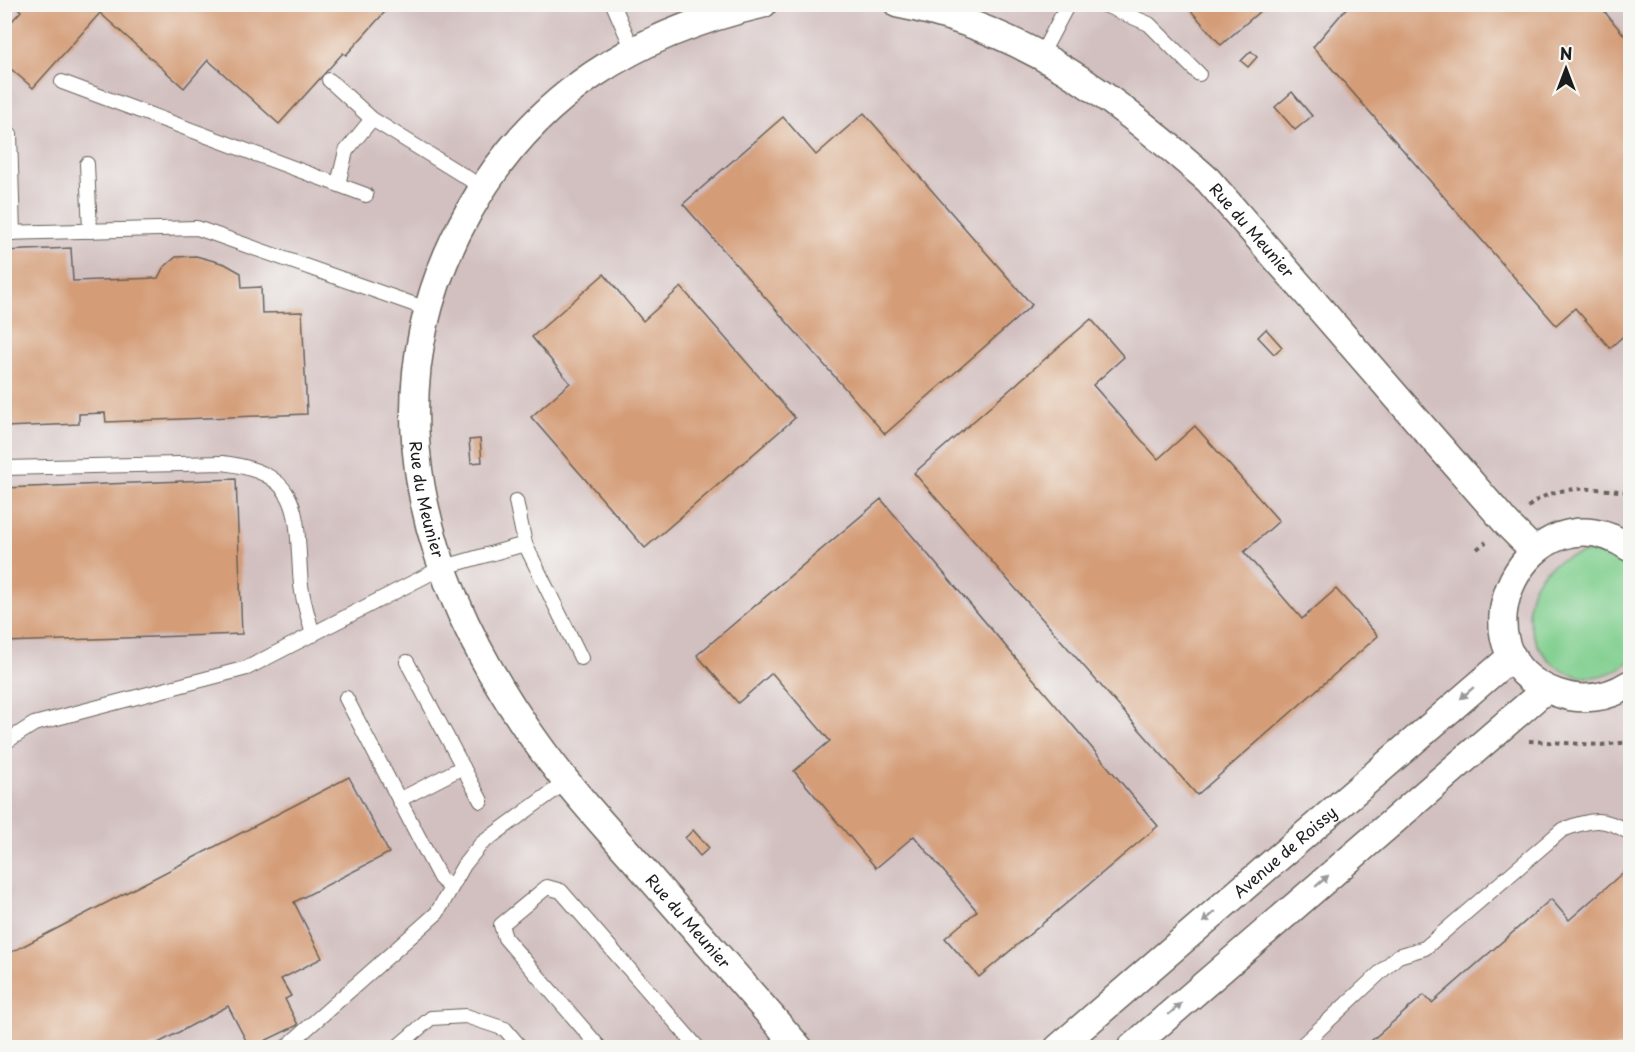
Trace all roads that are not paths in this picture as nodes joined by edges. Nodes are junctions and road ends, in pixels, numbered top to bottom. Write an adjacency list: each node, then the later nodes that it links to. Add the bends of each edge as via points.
1 (613, 4): 6 (lane)
2 (763, 4): 6 (street, Rue du Meunier, via 679,28)
3 (898, 4): 7 (street, Rue du Meunier, via 983,27)
4 (1068, 4): 7 (lane)
5 (1102, 4): 8 (lane, via 1149,24)
6 (633, 50): 15 (street, Rue du Meunier, via 579,84 546,112 504,155)
7 (1041, 55): 24 (street, Rue du Meunier, via 1153,131 1208,180)
8 (1199, 74)
9 (329, 80): 11 (lane)
10 (62, 82): 14 (lane)
11 (372, 119): 14 (lane, via 346,151); 15 (lane)
12 (10, 134): 18 (lane)
13 (87, 164): 17 (lane)
14 (338, 184): 16 (lane)
15 (482, 187): 19 (street, Rue du Meunier, via 454,238)
16 (366, 195)
17 (90, 231): 18 (lane); 19 (lane, via 196,228)
18 (9, 233)
19 (427, 309): 25 (street, Rue du Meunier, via 413,394 417,474)
20 (4, 468): 26 (lane, via 223,463 251,466 290,498 302,588)
21 (516, 501): 23 (lane)
22 (1628, 543): 24 (street, via 1602,535 1578,534 1555,539)
23 (525, 544): 25 (lane); 28 (lane)
24 (1534, 551): 27 (street, via 1518,567 1502,610)
25 (441, 568): 26 (lane); 35 (street, Rue du Meunier, via 483,658 514,710)
26 (313, 635): 33 (lane, via 246,668 34,724)
27 (1512, 656): 31 (street); 46 (street, Avenue de Roissy, one-way to 46)
28 (581, 658)
29 (407, 662): 34 (lane)
30 (1630, 684): 31 (street, via 1595,698 1569,697)
31 (1545, 689): 47 (street, one-way to 31)
32 (346, 698): 36 (lane)
33 (4, 743)
34 (463, 767): 36 (lane); 37 (lane)
35 (567, 782): 39 (lane, via 482,844); 45 (street, Rue du Meunier)
36 (399, 800): 39 (lane, via 440,878)
37 (481, 801)
38 (1630, 833): 48 (lane, via 1611,821 1587,820 1562,830 1425,948 1398,956)
39 (452, 888): 40 (lane, via 437,913)
40 (285, 1047)
41 (396, 1047): 42 (lane, via 432,1018 466,1016 505,1029)
42 (521, 1047)
43 (600, 1047): 44 (lane, via 505,938 501,925 547,887 561,891)
44 (698, 1047)
45 (799, 1047)
46 (1058, 1047)
47 (1131, 1047)
48 (1299, 1047)

